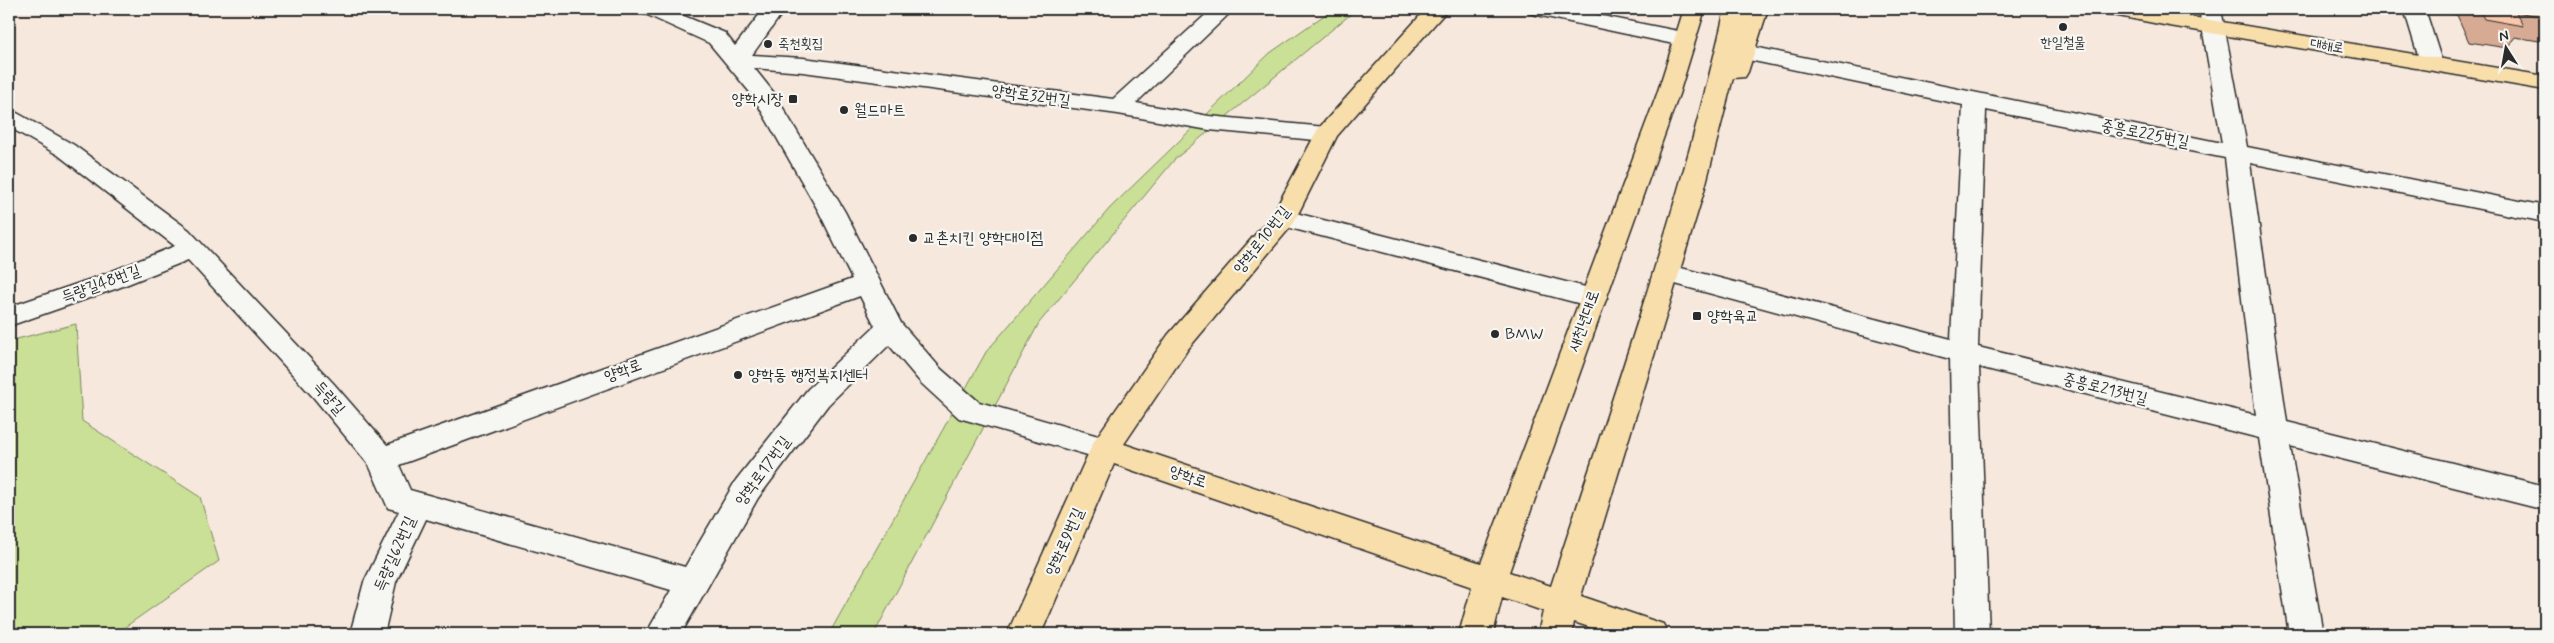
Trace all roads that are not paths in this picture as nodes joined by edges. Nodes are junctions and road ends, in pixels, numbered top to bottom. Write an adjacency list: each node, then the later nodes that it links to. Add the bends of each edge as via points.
1 (650, 9): 14 (street, 양학로, via 716,38)
2 (776, 9): 14 (street)
3 (1224, 9): 19 (street)
4 (1437, 9): 21 (main road, 양학로10번길)
5 (1537, 9): 12 (street)
6 (1695, 9): 12 (main road, 새천년대로)
7 (1736, 9): 17 (main road)
8 (1758, 9): 13 (main road)
9 (2110, 9): 11 (main road, 대해로)
10 (2414, 9): 15 (street)
11 (2212, 19): 15 (main road, 대해로); 22 (street)
12 (1683, 39): 28 (main road, 새천년대로, via 1668,94)
13 (1744, 52): 17 (main road, via 1738,71); 18 (street, 중흥로225번길)
14 (736, 60): 19 (street, 양학로32번길, via 803,65); 27 (street, 양학로, via 763,94 832,212)
15 (2431, 62): 16 (main road, 대해로)
16 (2545, 83)
17 (1719, 88): 26 (main road)
18 (1975, 101): 22 (street, 중흥로225번길); 31 (street)
19 (1118, 108): 21 (street, 양학로32번길, via 1209,123)
20 (9, 118): 25 (street, 득량길, via 66,150 180,236)
21 (1326, 134): 24 (main road, 양학로10번길)
22 (2236, 152): 23 (street, 중흥로225번길); 32 (street)
23 (2545, 214)
24 (1284, 218): 28 (street); 33 (main road, 양학로10번길, via 1178,342)
25 (192, 249): 29 (street, 득량길48번길); 34 (street, 득량길, via 324,390)
26 (1666, 274): 31 (street, 중흥로213번길); 39 (main road)
27 (866, 284): 30 (street, 양학로); 34 (street, 양학로)
28 (1593, 298): 37 (main road, 새천년대로)
29 (9, 317)
30 (890, 328): 33 (street, 양학로, via 931,376 970,410); 38 (street, 양학로17번길, via 818,397 747,489)
31 (1964, 353): 32 (street, 중흥로213번길); 45 (street)
32 (2273, 431): 35 (street, 중흥로213번길); 46 (street)
33 (1106, 449): 37 (main road, 양학로); 42 (main road, 양학로9번길)
34 (381, 459): 36 (street, 득량길, via 399,499)
35 (2545, 498)
36 (418, 504): 38 (street, 득량길); 40 (street, 득량길62번길, via 380,582)
37 (1490, 581): 39 (main road, 양학로); 43 (main road, 새천년대로)
38 (692, 583): 41 (street, 양학로17번길)
39 (1558, 620): 44 (main road, 양학로)
40 (367, 634)
41 (663, 634)
42 (1024, 634)
43 (1476, 634)
44 (1650, 634)
45 (1972, 634)
46 (2306, 634)

